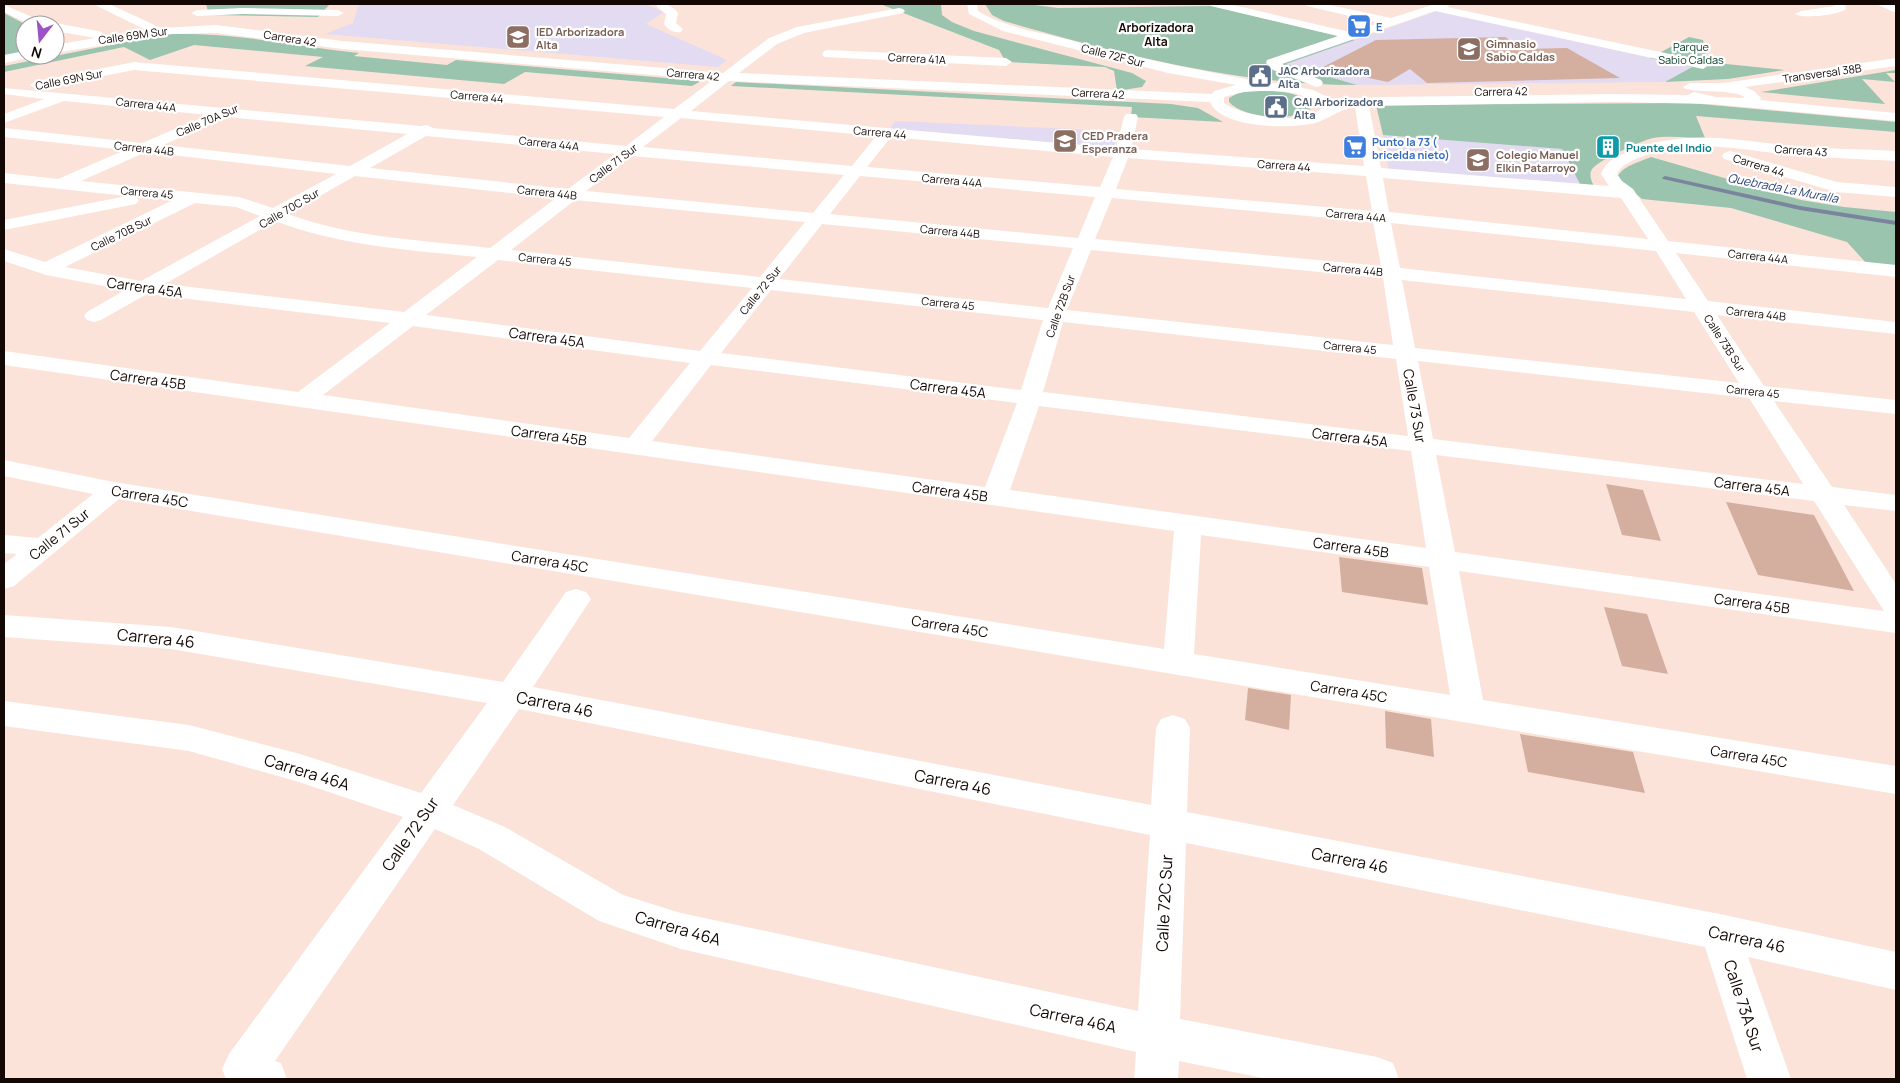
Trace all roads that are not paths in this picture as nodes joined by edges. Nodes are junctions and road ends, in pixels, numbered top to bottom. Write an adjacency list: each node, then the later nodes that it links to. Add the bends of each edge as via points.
1 (100, 4): 20 (street)
2 (972, 4): 34 (street, Calle 72F Sur, via 979,16 1007,28 1168,69)
3 (1215, 4): 21 (street)
4 (1311, 4): 17 (street)
5 (1840, 4): 14 (street, via 1840,9)
6 (1882, 4): 12 (street)
7 (666, 5): 19 (street, via 672,13 670,24)
8 (1440, 6): 17 (street); 25 (street, via 1698,64)
9 (4, 8): 15 (street)
10 (197, 8): 11 (street, via 243,11); 20 (street, Calle 69M Sur, via 192,18)
11 (341, 8): 23 (street, via 318,26)
12 (1896, 10)
13 (899, 11): 31 (street, Calle 71 Sur, via 791,33 773,41)
14 (1801, 14)
15 (18, 15)
16 (960, 18): 32 (street, Calle 72F Sur, via 976,27)
17 (1392, 22): 21 (street)
18 (65, 29): 22 (street)
19 (677, 29)
20 (166, 31): 22 (street, Calle 69M Sur); 23 (street, Carrera 42, via 234,30)
21 (1351, 36): 39 (street, via 1272,63)
22 (117, 37): 24 (street, Calle 69M Sur)
23 (290, 38): 31 (street, Carrera 42)
24 (65, 47)
25 (1691, 50)
26 (828, 54): 30 (street, Carrera 41A)
27 (1006, 62): 30 (street, Carrera 41A)
28 (1896, 62): 40 (street, Transversal 38B)
29 (134, 66): 33 (street, Carrera 44); 36 (street, Calle 69N Sur)
30 (908, 71): 31 (street, Carrera 42); 41 (street, Carrera 42)
31 (727, 77): 49 (street, Calle 71 Sur)
32 (1155, 78): 41 (street, via 1154,87); 43 (street, Calle 72F Sur, via 1202,86)
33 (299, 81): 37 (street); 44 (street, Carrera 44)
34 (1265, 86): 35 (street); 43 (street, Carrera 42, via 1237,88)
35 (1282, 87): 39 (street, Carrera 42); 48 (street, via 1319,97 1329,107)
36 (6, 91): 42 (street, Carrera 44A)
37 (272, 92)
38 (1710, 93): 39 (street, Carrera 42, via 1614,98); 39 (street, Carrera 42, via 1689,94 1686,90 1690,87); 40 (street); 40 (street, Transversal 38B)
39 (1340, 94): 48 (street, Carrera 42, via 1344,105); 64 (street, Calle 73 Sur)
40 (1747, 94): 46 (street); 51 (street)
41 (1135, 95): 43 (street, Carrera 42)
42 (64, 96): 47 (street, Carrera 44A); 52 (street)
43 (1217, 96): 48 (street, Calle 72F Sur, via 1219,106 1227,111 1256,120 1292,122)
44 (482, 97): 49 (street, Carrera 44); 53 (street, Calle 70C Sur)
45 (254, 100): 47 (street, Calle 70A Sur)
46 (1896, 110)
47 (227, 112): 53 (street, Carrera 44A); 58 (street, Calle 70A Sur)
48 (1327, 112)
49 (678, 114): 55 (street, Carrera 44); 59 (street, Calle 71 Sur)
50 (1131, 117): 60 (street, Calle 72B Sur)
51 (1896, 117)
52 (4, 119)
53 (423, 131): 59 (street, Carrera 44A); 62 (street, Calle 70C Sur)
54 (4, 132): 58 (street, Carrera 44B)
55 (886, 132): 60 (street, Carrera 44); 63 (street, Calle 72 Sur)
56 (1681, 141): 57 (street, Calle 73B Sur); 67 (street, Carrera 44, via 1836,187); 68 (street, Calle 73B Sur, via 1653,146 1610,168 1609,177)
57 (1706, 141): 61 (street, Carrera 43)
58 (143, 148): 62 (street, Carrera 44B); 66 (street, Calle 70A Sur)
59 (630, 151): 63 (street, Carrera 44A); 70 (street, Calle 71 Sur)
60 (1122, 153): 64 (street, Carrera 44); 69 (street, Calle 72B Sur)
61 (1896, 156)
62 (353, 171): 70 (street, Carrera 44B); 72 (street, Calle 70C Sur)
63 (856, 171): 69 (street, Carrera 44A); 74 (street, Calle 72 Sur)
64 (1374, 172): 68 (street, Carrera 44); 73 (street, Calle 73 Sur)
65 (4, 178): 66 (street, Carrera 45)
66 (60, 184): 71 (street, Carrera 45)
67 (1896, 192)
68 (1626, 193): 77 (street, Calle 73B Sur)
69 (1105, 194): 73 (street, Carrera 44A); 76 (street, Calle 72B Sur)
70 (572, 195): 74 (street, Carrera 44B); 78 (street, Calle 71 Sur)
71 (195, 196): 72 (street, Carrera 45, via 239,202); 75 (street, via 127,201); 80 (street, Calle 70B Sur)
72 (275, 216): 78 (street, Carrera 45, via 327,232 378,241); 84 (street, Calle 70C Sur)
73 (1382, 217): 77 (street, Carrera 44A); 82 (street, Calle 73 Sur)
74 (817, 219): 76 (street, Carrera 44B); 83 (street, Calle 72 Sur)
75 (4, 225)
76 (1085, 244): 82 (street, Carrera 44B); 86 (street, Calle 72B Sur)
77 (1661, 246): 81 (street, Carrera 44A); 85 (street, Calle 73B Sur)
78 (495, 254): 83 (street, Carrera 45); 88 (street, Calle 71 Sur)
79 (4, 255): 80 (street, Carrera 45A)
80 (46, 270): 84 (street, Carrera 45A)
81 (1896, 271)
82 (1392, 272): 85 (street, Carrera 44B); 90 (street, Calle 73 Sur)
83 (766, 284): 86 (street, Carrera 45); 92 (street, Calle 72 Sur)
84 (145, 288): 87 (street, Calle 70C Sur); 88 (street, Carrera 45A)
85 (1701, 307): 89 (street, Carrera 44B); 93 (street, Calle 73B Sur)
86 (1055, 315): 90 (street, Carrera 45); 94 (street, Calle 72B Sur)
87 (94, 316)
88 (409, 319): 92 (street, Carrera 45A); 95 (street, Calle 71 Sur)
89 (1896, 328)
90 (1406, 354): 93 (street, Carrera 45); 97 (street, Calle 73 Sur)
91 (4, 358): 95 (street, Carrera 45B)
92 (705, 358): 94 (street, Carrera 45A); 98 (street, Calle 72 Sur)
93 (1757, 392): 96 (street, Carrera 45); 101 (street, Calle 73B Sur)
94 (1030, 398): 97 (street, Carrera 45A); 102 (street, Calle 72B Sur)
95 (302, 400): 98 (street, Carrera 45B)
96 (1896, 407)
97 (1422, 446): 101 (street, Carrera 45A); 107 (street, Calle 73 Sur)
98 (634, 447): 102 (street, Carrera 45B)
99 (4, 468): 100 (street, Carrera 45C)
100 (114, 490): 106 (street, Calle 71 Sur); 113 (street, Carrera 45C)
101 (1824, 494): 103 (street, Carrera 45A); 110 (street, Calle 73B Sur)
102 (994, 498): 104 (street, Carrera 45B)
103 (1896, 503)
104 (1188, 525): 107 (street, Carrera 45B); 113 (street)
105 (4, 544): 106 (street)
106 (43, 547): 108 (street, Calle 71 Sur)
107 (1443, 560): 111 (street, Carrera 45B); 115 (street, Calle 73 Sur)
108 (4, 579)
109 (576, 599): 114 (street, Calle 72 Sur)
110 (1896, 606)
111 (1896, 624)
112 (4, 626): 114 (street, Carrera 46, via 171,638)
113 (1178, 663): 115 (street, Carrera 45C)
114 (511, 695): 119 (street, Calle 72 Sur); 120 (street, Carrera 46)
115 (1469, 710): 118 (street, Carrera 45C)
116 (4, 713): 119 (street, Carrera 46A, via 189,738 300,768)
117 (1173, 728): 120 (street, Calle 72C Sur)
118 (1896, 780)
119 (428, 810): 123 (street, Carrera 46A, via 492,838 613,909 681,931); 124 (street, Calle 72 Sur)
120 (1168, 824): 121 (street, Carrera 46); 123 (street, Calle 72C Sur)
121 (1720, 932): 122 (street, Carrera 46); 127 (street, Calle 73A Sur)
122 (1896, 971)
123 (1157, 1036): 125 (street, Calle 72C Sur); 126 (street, Carrera 46A)
124 (255, 1074)
125 (1156, 1079)
126 (1377, 1079)
127 (1768, 1079)

